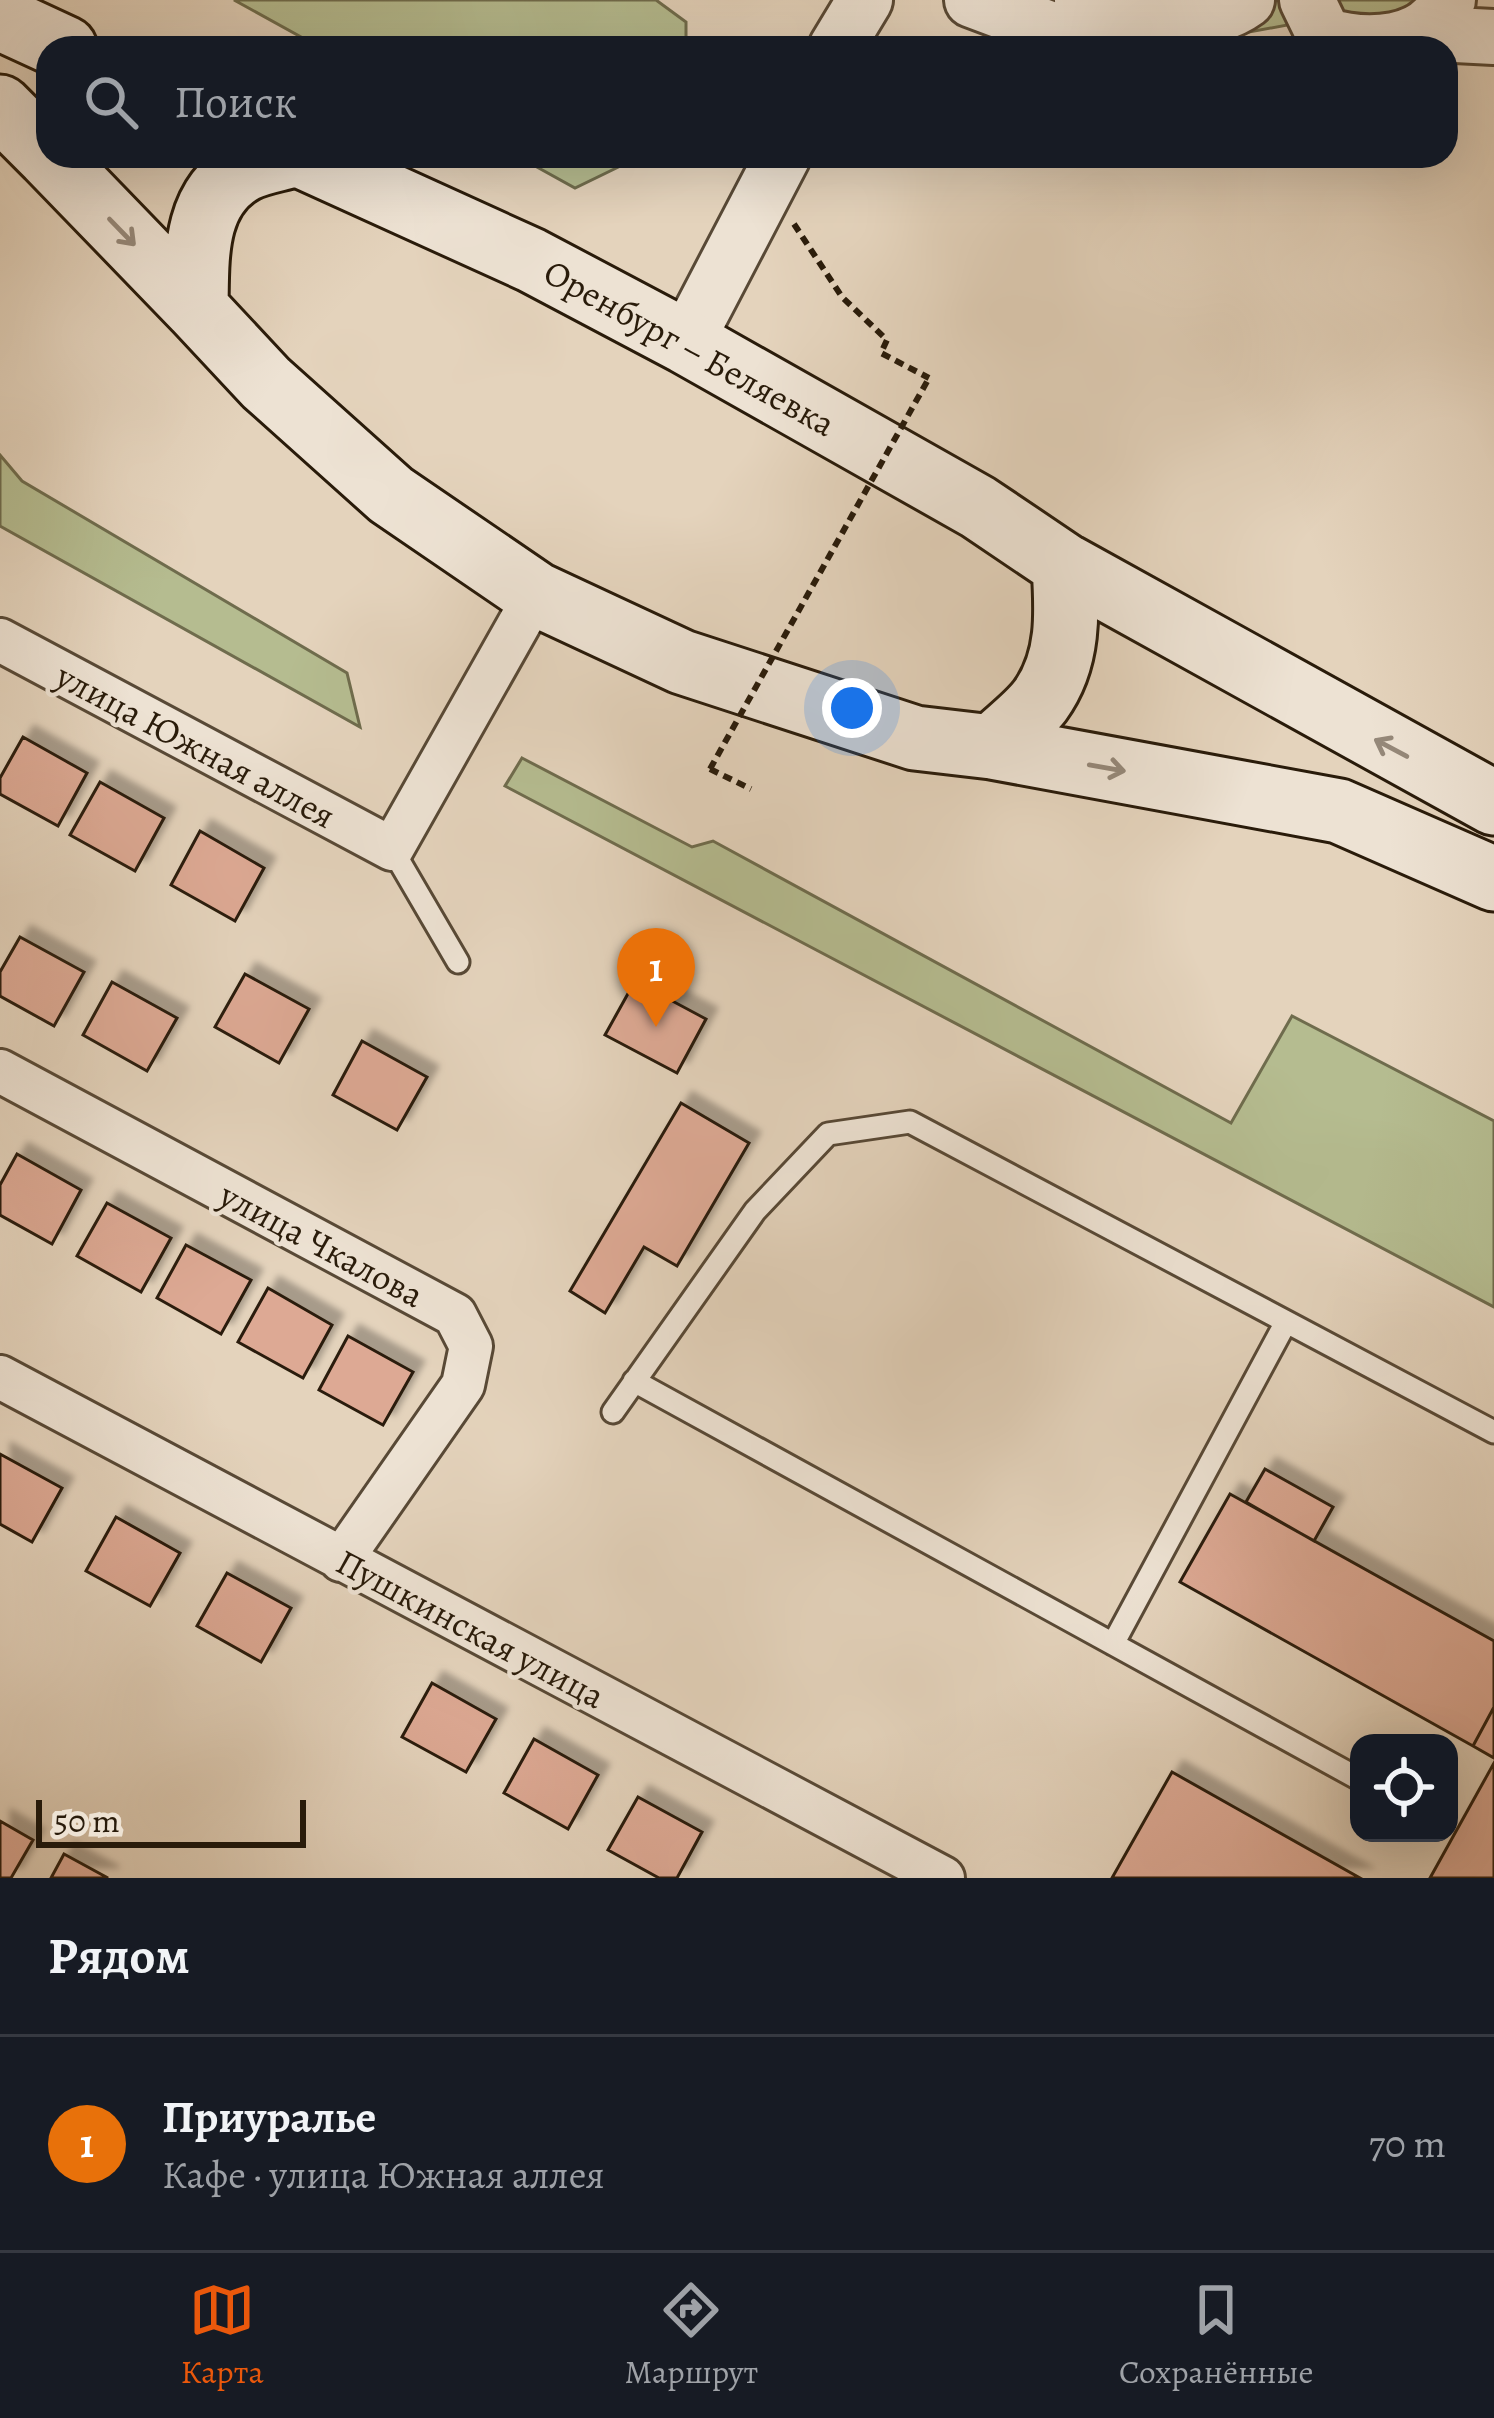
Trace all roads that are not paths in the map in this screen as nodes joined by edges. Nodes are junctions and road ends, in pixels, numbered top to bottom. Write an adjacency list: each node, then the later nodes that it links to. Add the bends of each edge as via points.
1 (972, 0): 7 (street)
2 (1247, 0): 3 (street, via 1186,20)
3 (1100, 13): 8 (street)
4 (1432, 16): 9 (street); 10 (street)
5 (0, 18): 6 (main road)
6 (39, 36)
7 (1067, 36)
8 (1071, 36)
9 (1400, 36)
10 (1494, 37)
11 (0, 107): 12 (main road)
12 (36, 144)
13 (60, 168): 17 (main road, one-way to 17)
14 (252, 168): 17 (main road, via 211,203 198,236)
15 (328, 168): 18 (main road, Оренбург – Беляевка)
16 (776, 169): 18 (street)
17 (196, 308): 20 (main road, via 391,495)
18 (686, 342): 19 (main road, Оренбург – Беляевка, via 978,507)
19 (1064, 565): 22 (main road, via 1062,655 1040,700); 23 (main road, Оренбург – Беляевка, one-way to 19)
20 (536, 594): 22 (main road, via 682,662 915,738); 24 (street)
21 (0, 640): 24 (street, улица Южная аллея)
22 (992, 747): 25 (main road, one-way to 25, via 1339,811)
23 (1494, 803)
24 (392, 849): 26 (lane)
25 (1494, 879)
26 (458, 962)
27 (0, 1071): 33 (street, улица Чкалова, via 454,1315 471,1346 463,1385)
28 (1286, 1322): 30 (lane, via 910,1122 828,1134 755,1211); 32 (lane); 34 (lane)
29 (0, 1377): 33 (street, Пушкинская улица)
30 (634, 1381): 31 (lane); 34 (lane)
31 (613, 1412)
32 (1494, 1432)
33 (341, 1560): 36 (street, Пушкинская улица)
34 (1113, 1644): 35 (lane)
35 (1350, 1774)
36 (943, 1878)

